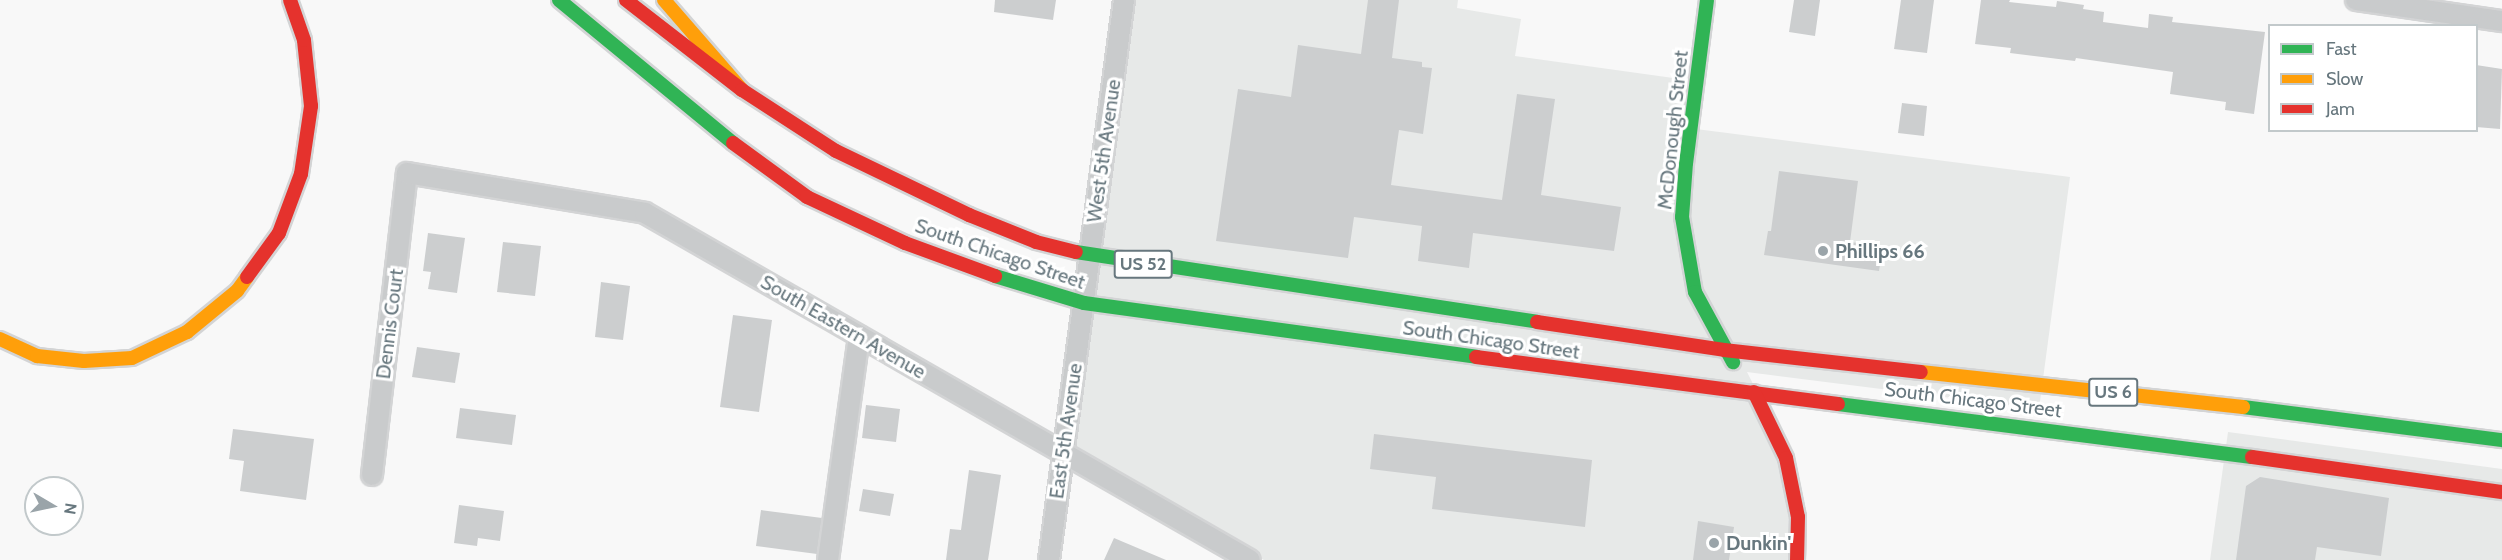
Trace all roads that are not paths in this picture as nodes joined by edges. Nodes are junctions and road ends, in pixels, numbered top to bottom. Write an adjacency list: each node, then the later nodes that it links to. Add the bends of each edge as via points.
1 (290, 0): 14 (main road, via 304,40 311,106 301,174 279,233 237,291 187,332 132,358 84,361 38,356)
2 (559, 0): 12 (main road, South Chicago Street / US 52, via 717,131 807,197 905,243 988,274)
3 (626, 0): 9 (main road, South Chicago Street / US 52)
4 (664, 0): 9 (main road)
5 (1124, 0): 11 (street, West 5th Avenue)
6 (1707, 0): 15 (main road, McDonough Street, via 1682,217 1695,292)
7 (2356, 0): 8 (street)
8 (2502, 21)
9 (742, 90): 11 (main road, South Chicago Street / US 52, via 836,151 948,205 1036,242)
10 (407, 173): 13 (street, South Eastern Avenue, via 645,213); 19 (street, Dennis Court)
11 (1090, 256): 12 (street, West 5th Avenue); 15 (main road, South Chicago Street / US 52)
12 (1084, 303): 16 (main road, South Chicago Street / US 52); 18 (street, East 5th Avenue)
13 (859, 336): 18 (street, South Eastern Avenue); 21 (street)
14 (0, 339)
15 (1724, 350): 16 (main road, McDonough Street); 17 (main road, South Chicago Street / US 6)
16 (1754, 392): 20 (main road, South Chicago Street / US 6); 24 (main road, McDonough Street, via 1786,458 1798,517)
17 (2502, 440)
18 (1063, 454): 22 (street, East 5th Avenue); 23 (street, South Eastern Avenue)
19 (372, 475)
20 (2502, 492)
21 (828, 560)
22 (1048, 560)
23 (1250, 560)
24 (1797, 560)

